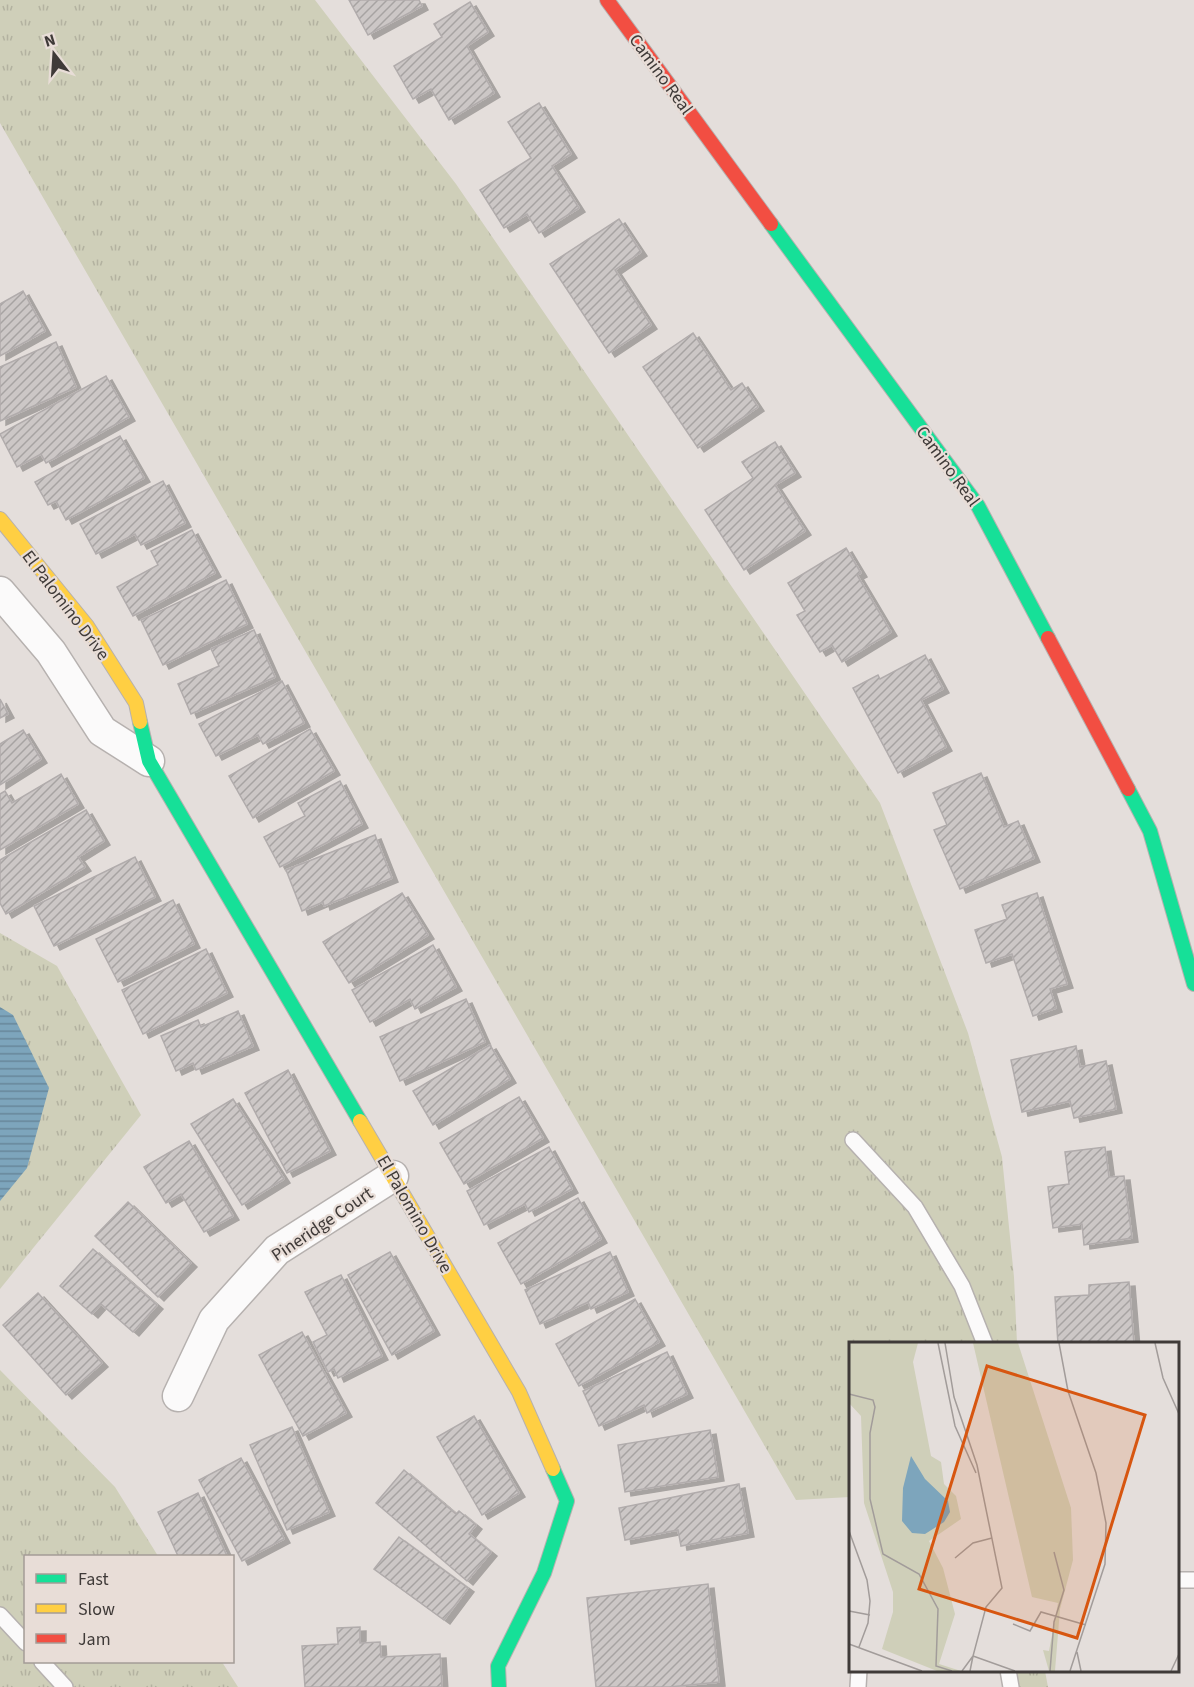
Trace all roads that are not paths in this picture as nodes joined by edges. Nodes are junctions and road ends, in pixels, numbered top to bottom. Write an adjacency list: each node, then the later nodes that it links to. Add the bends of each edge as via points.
1 (607, 0): 5 (street, Camino Real, via 978,506 1150,831)
2 (0, 519): 4 (street, El Palomino Drive, via 87,626 136,703)
3 (0, 592): 4 (street, El Palomino Drive, via 51,652 102,731)
4 (149, 761): 7 (street, El Palomino Drive)
5 (1194, 984)
6 (853, 1140): 8 (lane, via 915,1207 962,1286)
7 (393, 1176): 9 (street, Pineridge Court, via 277,1250 214,1320); 16 (street, El Palomino Drive, via 519,1392 567,1501 544,1573 498,1666)
8 (984, 1342)
9 (178, 1396)
10 (0, 1615): 11 (lane)
11 (24, 1641)
12 (43, 1663): 15 (lane)
13 (859, 1672): 17 (lane)
14 (1008, 1672): 18 (lane)
15 (65, 1687)
16 (499, 1687)
17 (858, 1687)
18 (1011, 1687)

